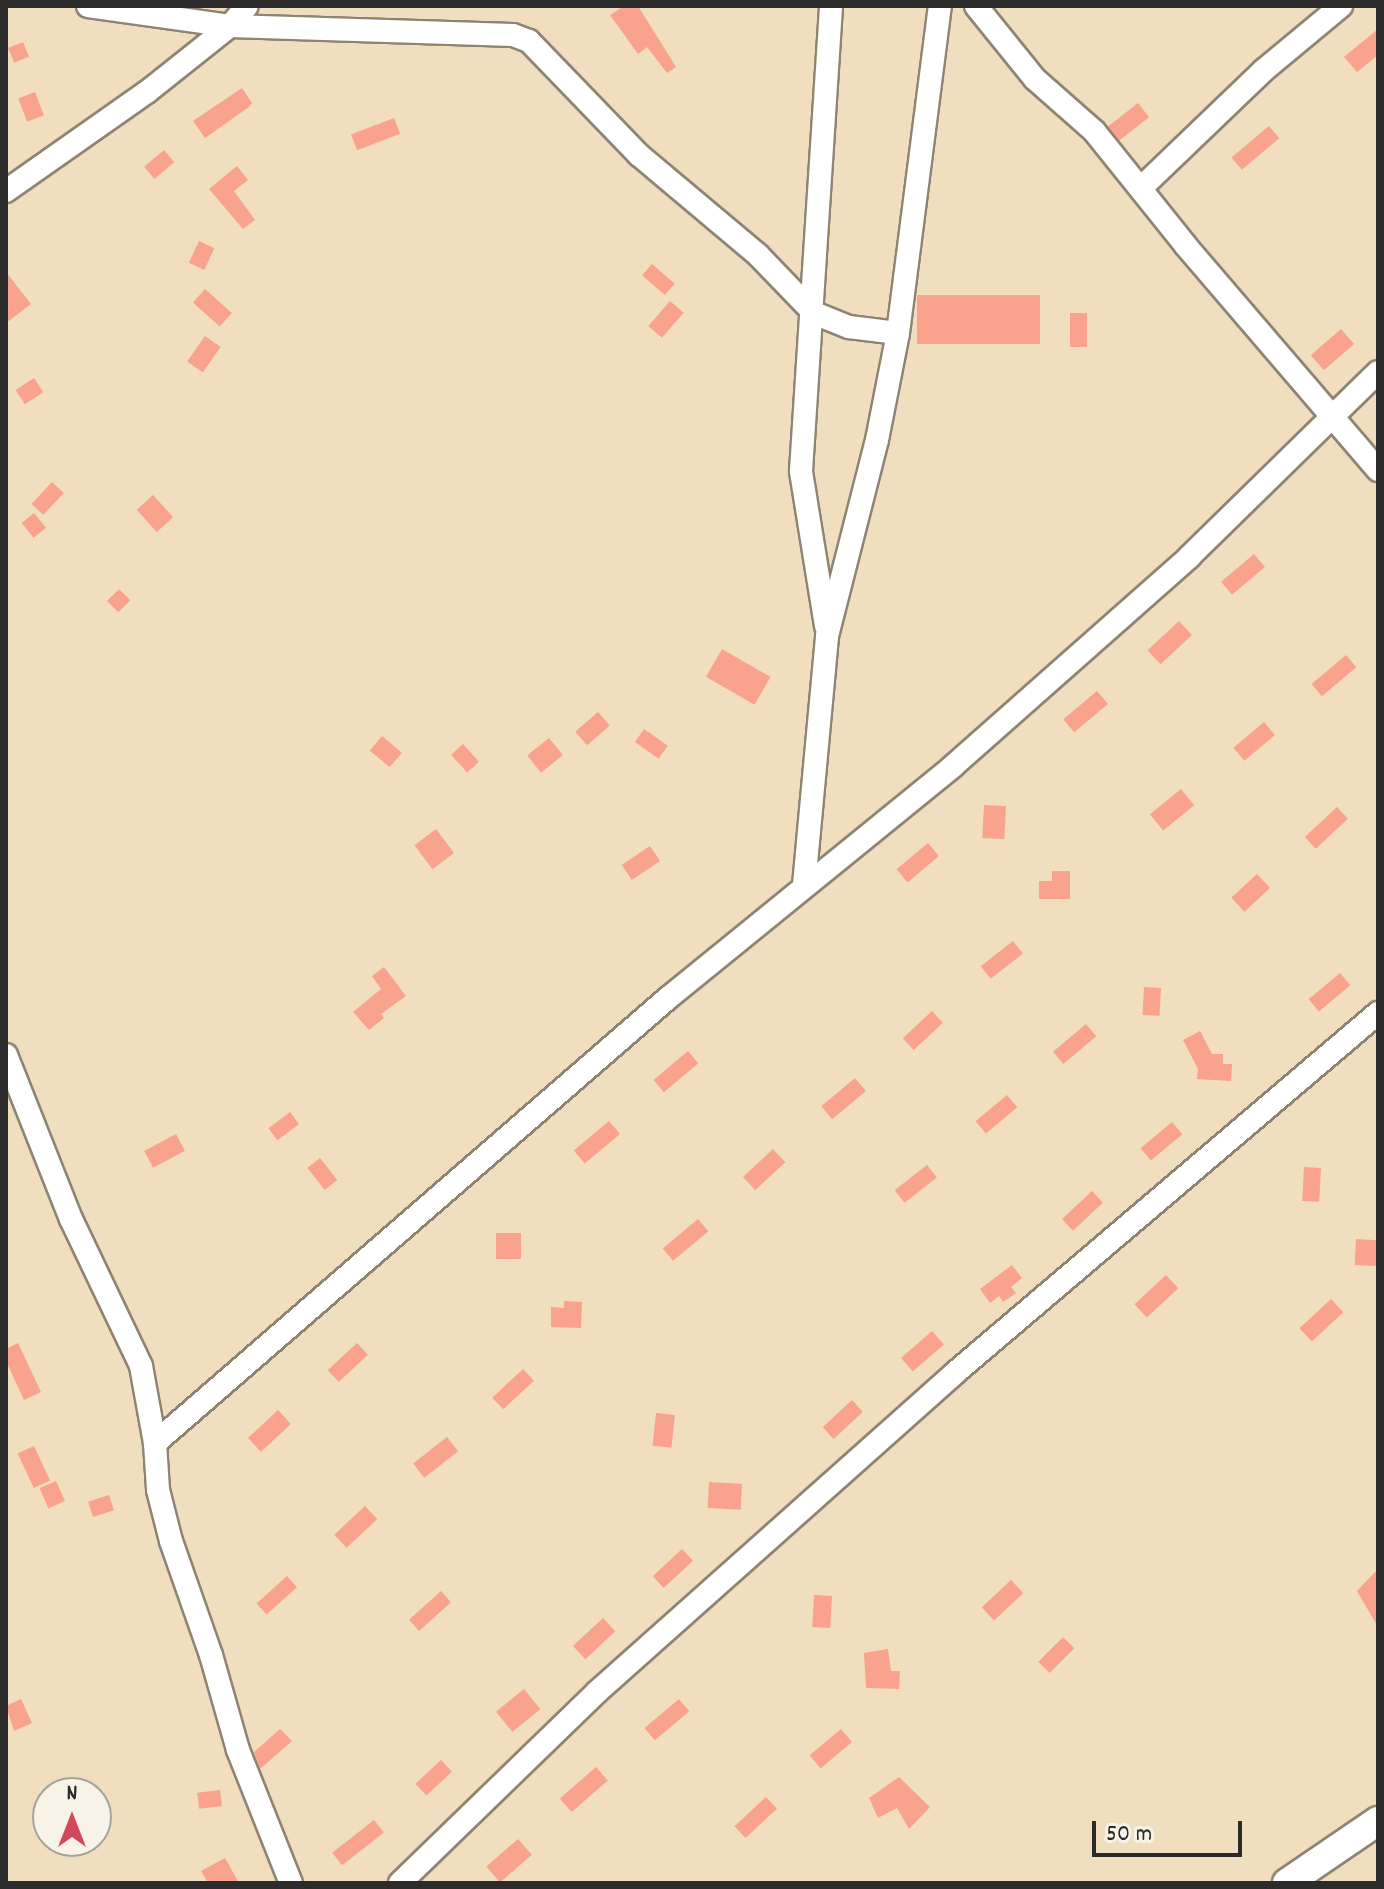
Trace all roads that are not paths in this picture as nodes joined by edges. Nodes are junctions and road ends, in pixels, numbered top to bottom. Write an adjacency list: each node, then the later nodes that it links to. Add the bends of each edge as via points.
1 (88, 6): 7 (street)
2 (247, 6): 7 (street)
3 (831, 6): 10 (street)
4 (940, 6): 11 (street)
5 (976, 6): 8 (street, via 1035,79 1094,131)
6 (1341, 6): 8 (street, via 1264,70)
7 (230, 26): 9 (street); 10 (street, via 513,35 529,41 639,155 758,255)
8 (1142, 187): 13 (street)
9 (6, 191)
10 (814, 313): 11 (street, via 849,327); 15 (street, via 801,471)
11 (898, 333): 15 (street)
12 (1378, 372): 13 (street)
13 (1330, 415): 14 (street); 16 (street, via 1177,568 952,767)
14 (1378, 470)
15 (827, 636): 16 (street)
16 (804, 885): 19 (street)
17 (1378, 1013): 22 (street, via 933,1392 597,1692)
18 (6, 1055): 19 (street, via 71,1219 141,1366)
19 (155, 1443): 21 (street, via 158,1490 171,1541 238,1750)
20 (1378, 1821): 23 (street)
21 (291, 1883)
22 (400, 1883)
23 (1287, 1883)

